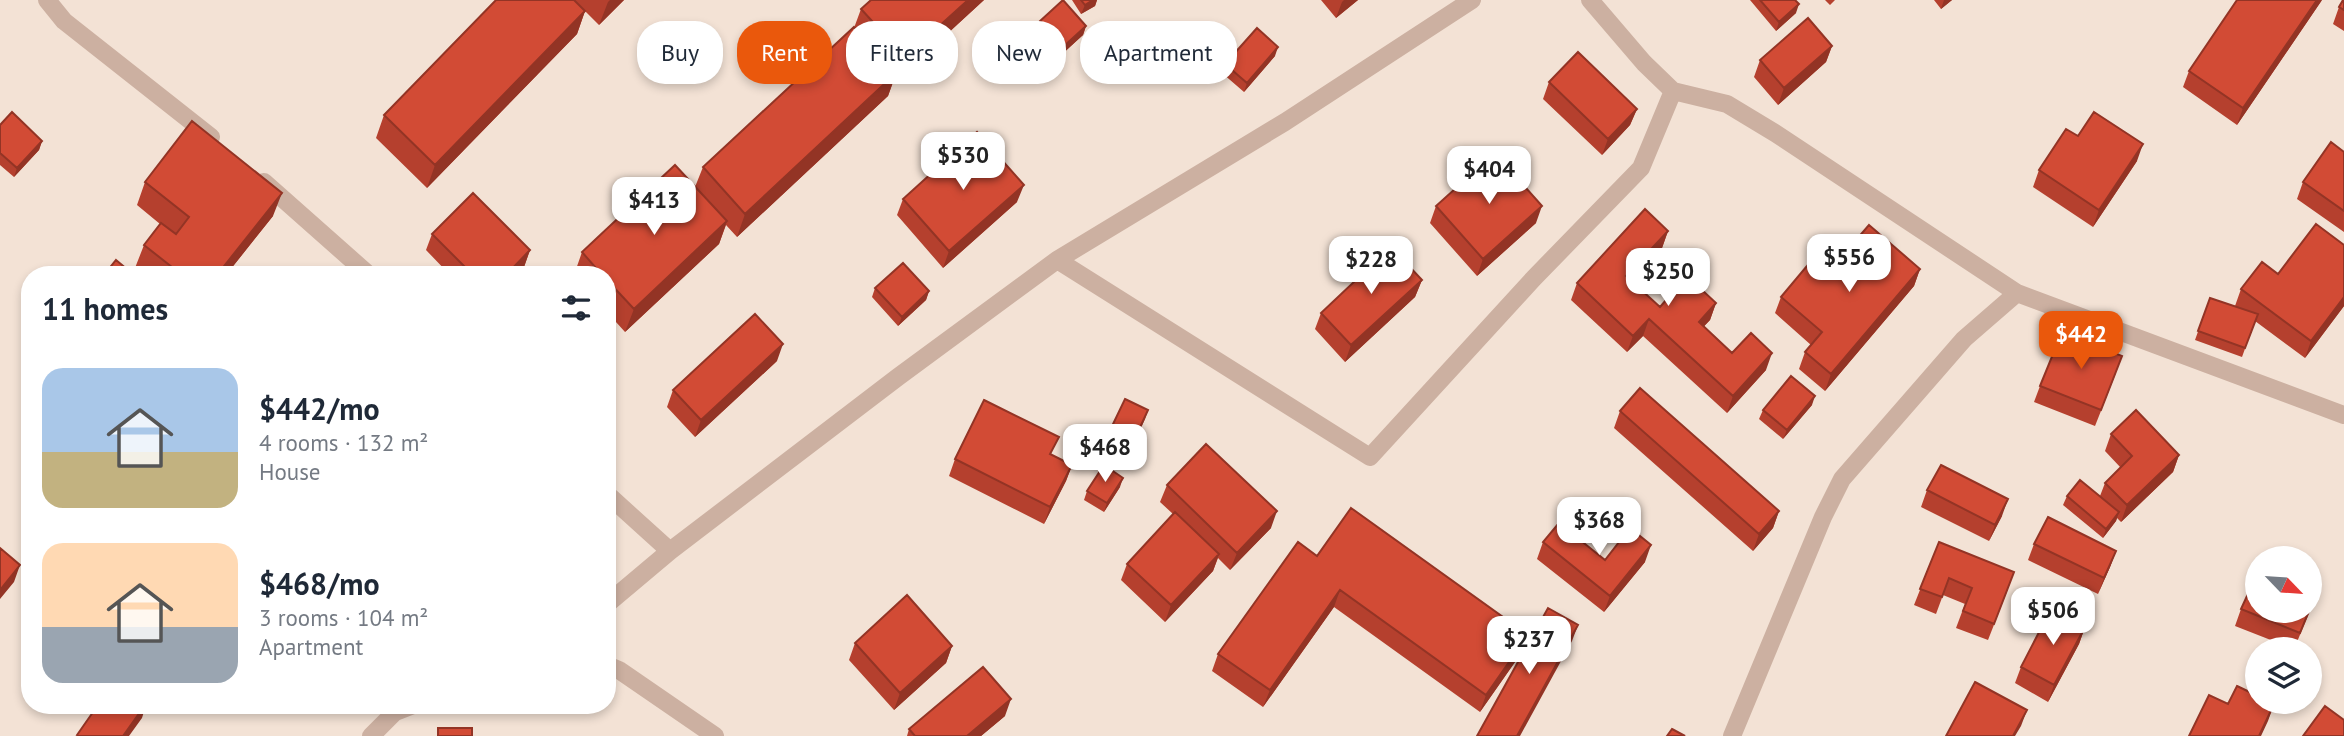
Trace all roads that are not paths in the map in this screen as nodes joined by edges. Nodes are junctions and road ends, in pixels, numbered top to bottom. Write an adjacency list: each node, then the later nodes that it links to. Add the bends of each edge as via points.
1 (47, 0): 5 (street, via 64,21)
2 (1472, 0): 7 (street, via 1285,122)
3 (1590, 0): 4 (street)
4 (1673, 91): 7 (street, via 1641,168 1370,457); 9 (street, via 1727,104)
5 (224, 148)
6 (254, 174): 8 (street)
7 (1056, 260): 12 (street)
8 (359, 266)
9 (2017, 293): 10 (street); 18 (street, via 1964,339 1842,479)
10 (2344, 415)
11 (616, 502): 12 (street)
12 (670, 551): 13 (street)
13 (616, 596)
14 (616, 668): 17 (street)
15 (393, 714): 16 (street)
16 (371, 736)
17 (715, 736)
18 (1732, 736)

